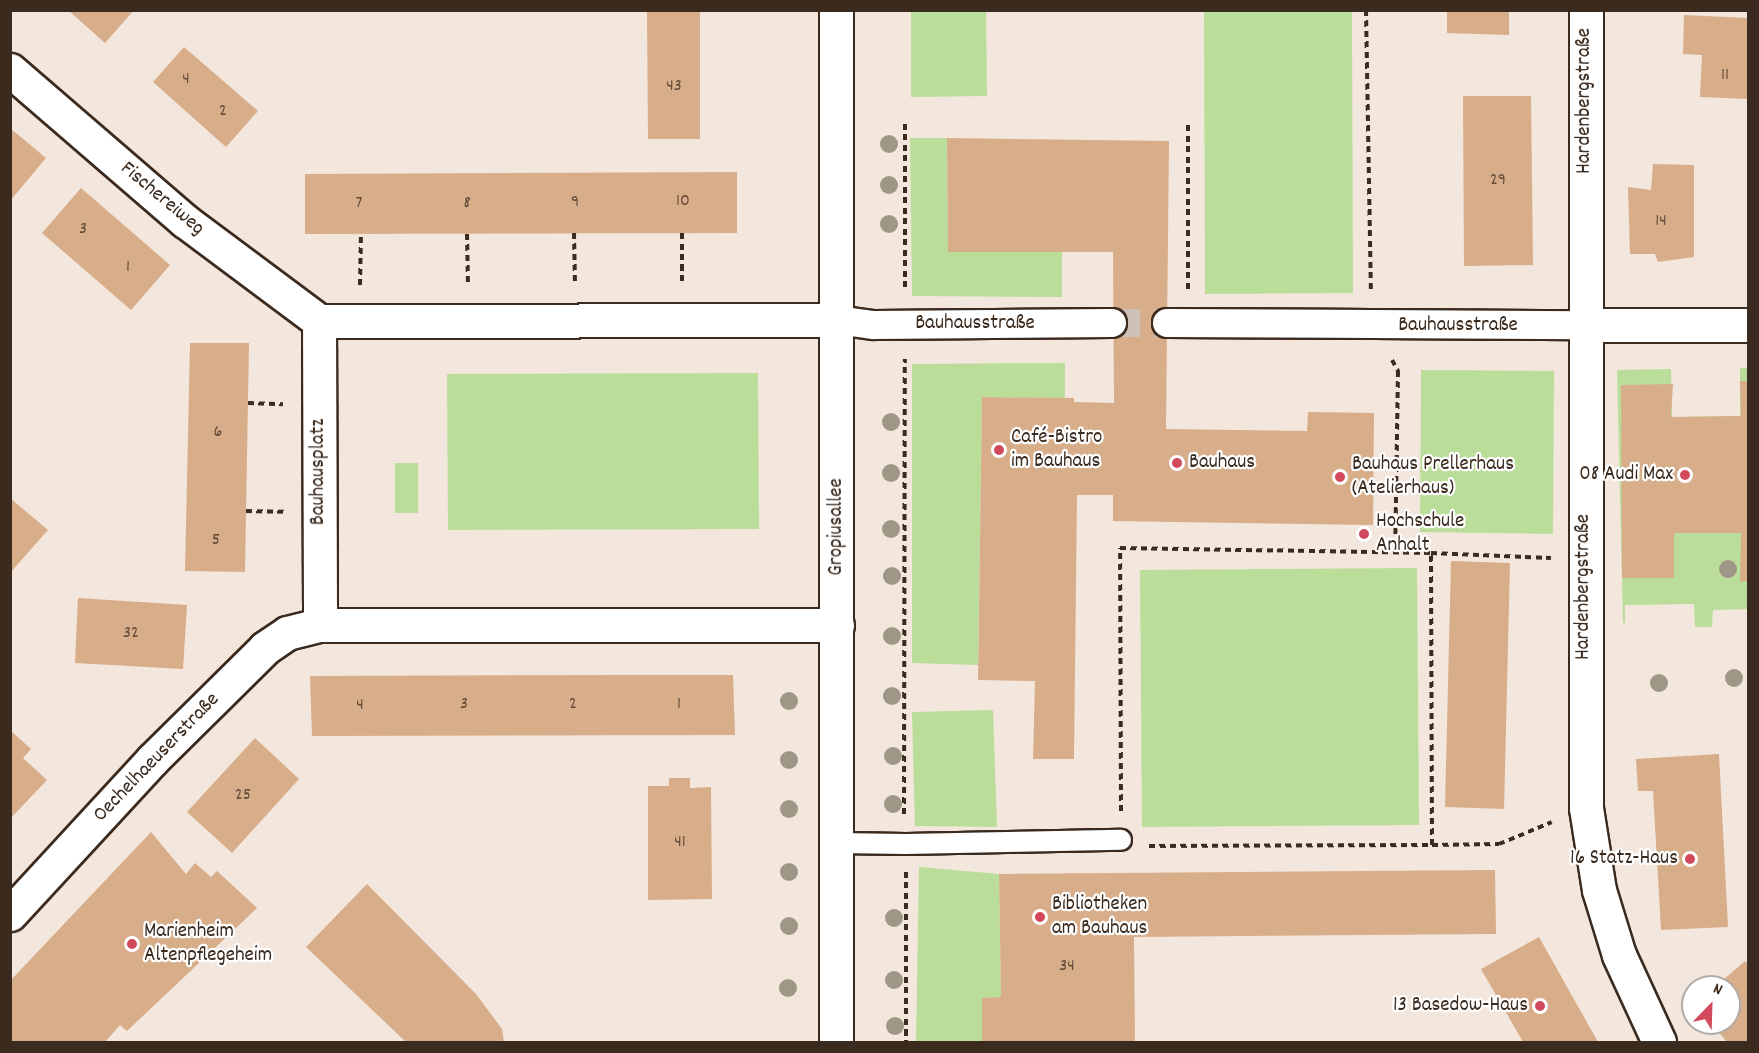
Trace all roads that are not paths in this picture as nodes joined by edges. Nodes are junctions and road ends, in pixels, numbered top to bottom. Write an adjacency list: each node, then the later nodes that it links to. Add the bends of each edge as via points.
1 (836, 10): 4 (street, Gropiusallee)
2 (1586, 10): 8 (street, Hardenbergstraße)
3 (10, 70): 5 (street, Fischereiweg, via 185,221)
4 (837, 320): 5 (street); 6 (street, Bauhausstraße, via 867,325); 11 (street, Gropiusallee)
5 (319, 321): 10 (street, Bauhausplatz)
6 (1112, 323)
7 (1178, 323): 8 (street, Bauhausstraße)
8 (1584, 325): 9 (street, Bauhausstraße); 16 (street, Hardenbergstraße, via 1586,808 1599,890 1619,955)
9 (1749, 325)
10 (320, 625): 11 (street); 14 (street, Oechelhaeuserstraße, via 287,633 265,648 152,760)
11 (837, 625): 13 (street, Gropiusallee)
12 (1121, 840): 13 (lane)
13 (837, 843): 15 (street, Gropiusallee)
14 (10, 914)
15 (836, 1042)
16 (1659, 1042)

